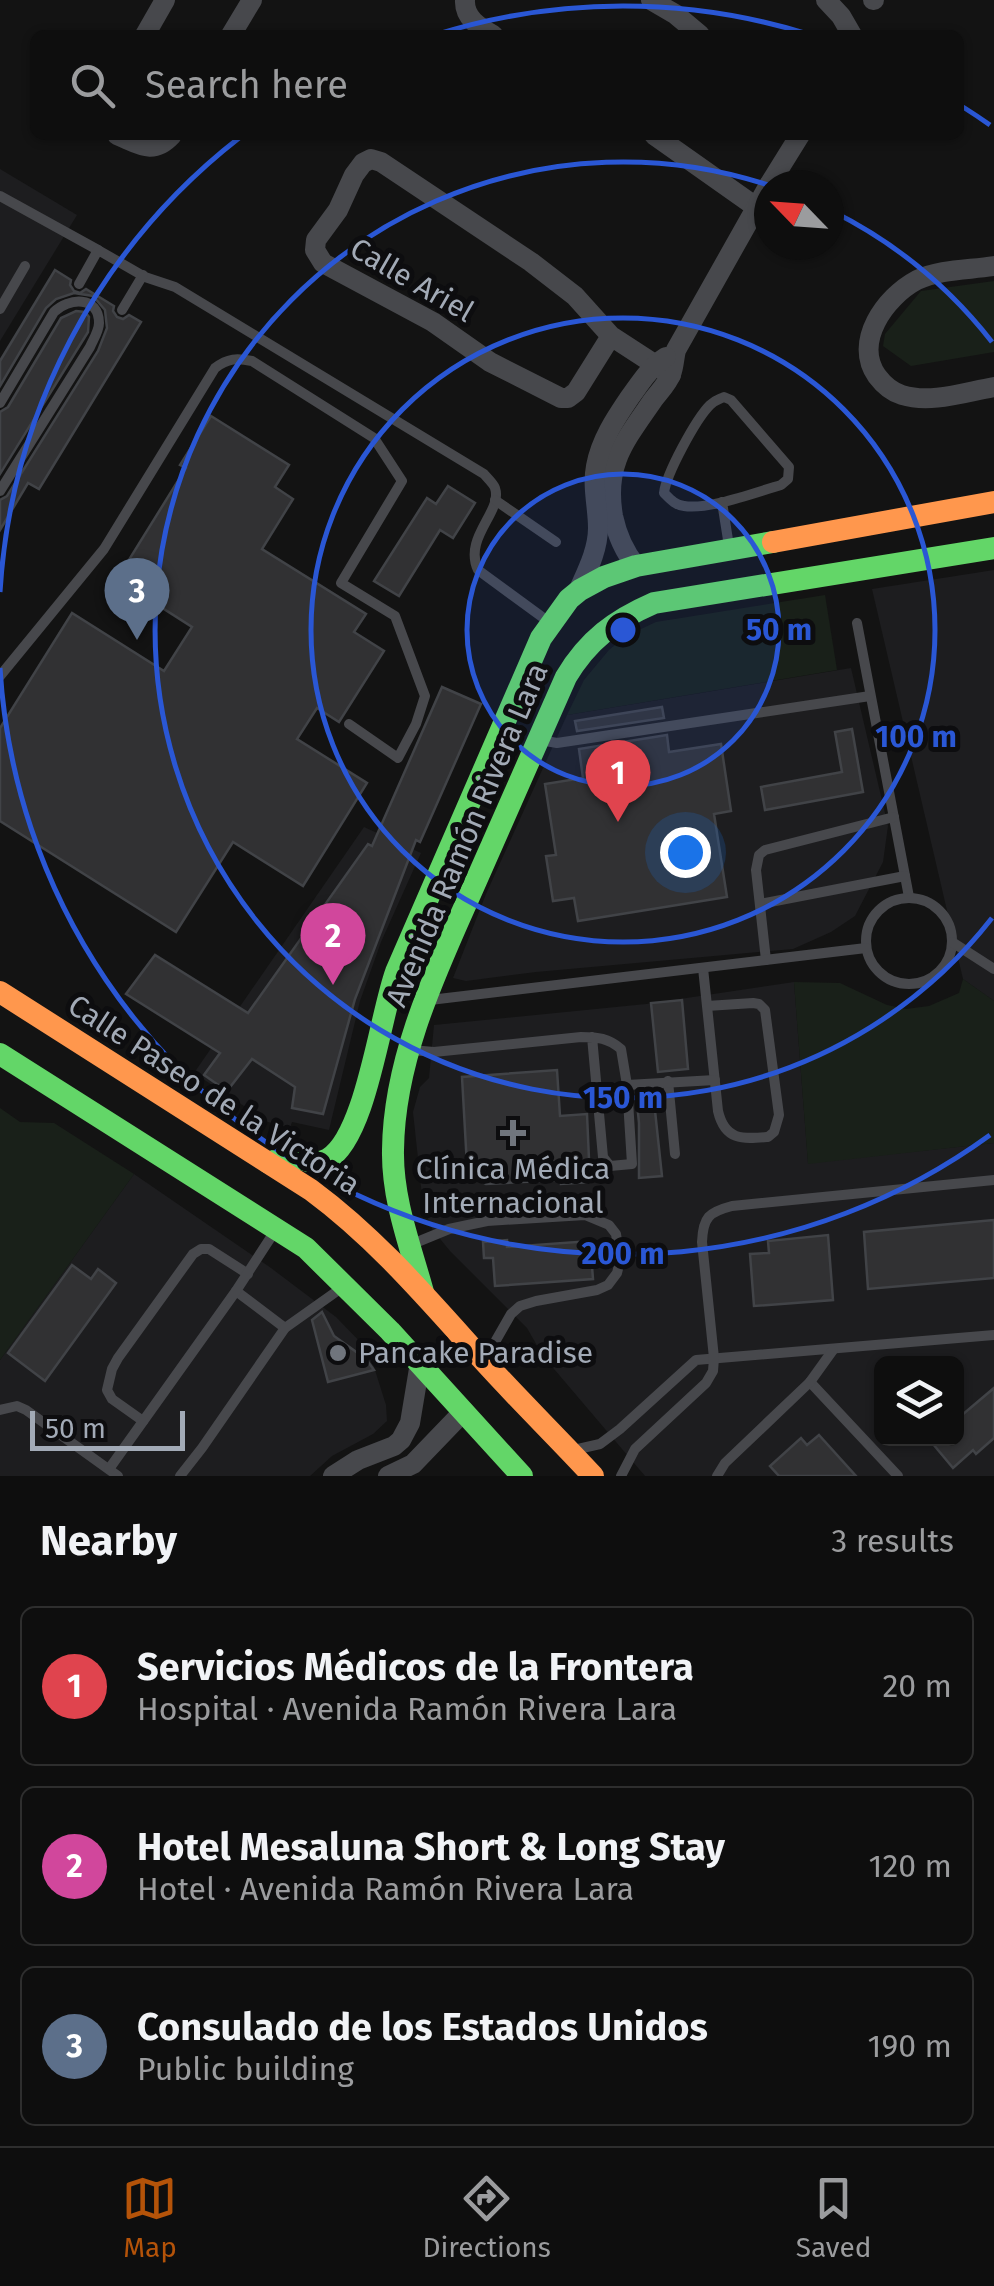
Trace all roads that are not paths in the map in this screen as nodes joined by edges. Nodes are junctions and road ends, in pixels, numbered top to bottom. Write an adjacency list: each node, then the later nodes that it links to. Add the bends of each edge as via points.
1 (165, 0): 6 (street)
2 (252, 0): 7 (street)
3 (466, 0): 8 (street, via 471,19)
4 (652, 0): 9 (street)
5 (826, 0): 10 (street)
6 (148, 30)
7 (234, 30)
8 (486, 30)
9 (694, 30)
10 (849, 30)
11 (128, 140): 12 (street, via 148,148)
12 (167, 140)
13 (661, 140): 17 (street)
14 (793, 140): 15 (street)
15 (777, 170)
16 (0, 196): 19 (lane)
17 (754, 206)
18 (754, 211): 27 (street)
19 (98, 250): 22 (lane); 23 (lane)
20 (25, 266): 24 (lane)
21 (994, 266): 28 (street, via 911,284 888,304 868,344 874,373 900,394 931,398)
22 (144, 275): 25 (lane); 32 (lane, via 176,287 484,474)
23 (79, 284)
24 (0, 310)
25 (122, 310)
26 (611, 336): 26 (street, Calle Ariel, via 531,262 381,162 362,163 316,240 324,263 561,398 576,392); 27 (street, Calle Ariel)
27 (662, 370): 39 (street, via 610,480 619,538); 41 (street, via 616,418 600,451 594,478 598,540)
28 (994, 386)
29 (0, 403): 30 (lane, via 54,312 68,302 91,306 99,325 90,347)
30 (4, 474): 31 (lane)
31 (0, 491)
32 (495, 500): 36 (lane); 42 (lane, via 473,559 478,570)
33 (722, 502): 33 (lane, via 781,485 789,467 724,397 701,417 664,492 686,507); 37 (lane)
34 (994, 502): 35 (street, Avenida Ramón Rivera Lara)
35 (840, 530): 37 (street, Avenida Ramón Rivera Lara); 40 (street)
36 (556, 542)
37 (730, 548): 39 (street, Avenida Ramón Rivera Lara)
38 (994, 548): 40 (street, Avenida Ramón Rivera Lara)
39 (636, 566): 41 (street, Avenida Ramón Rivera Lara)
40 (847, 570): 44 (street, Avenida Ramón Rivera Lara, via 654,603)
41 (580, 588): 42 (street, Avenida Ramón Rivera Lara)
42 (550, 623): 44 (street); 59 (street, Avenida Ramón Rivera Lara)
43 (856, 623): 46 (lane)
44 (584, 648): 48 (street, Avenida Ramón Rivera Lara)
45 (0, 676): 47 (lane, via 104,549 216,368 242,359 374,438 402,481 341,583 395,616 425,696 398,758)
46 (870, 696): 48 (lane, via 556,744); 49 (lane)
47 (349, 724)
48 (538, 740): 60 (street, Avenida Ramón Rivera Lara)
49 (894, 818): 50 (lane); 52 (lane, via 765,850 756,862)
50 (905, 876): 51 (lane); 52 (lane)
51 (909, 898): 53 (lane, via 940,910); 54 (lane, via 881,907 871,919)
52 (760, 904): 55 (lane)
53 (952, 942): 54 (lane, via 948,960 920,983 885,978); 57 (lane)
54 (866, 948): 55 (lane)
55 (766, 960): 56 (lane)
56 (703, 968): 60 (lane); 61 (lane)
57 (994, 969)
58 (0, 992): 69 (street, Calle Paseo de la Victoria)
59 (389, 992): 60 (street); 69 (street, Avenida Ramón Rivera Lara, via 361,1103 341,1148 317,1163 290,1156)
60 (425, 1001): 63 (street, Avenida Ramón Rivera Lara)
61 (707, 1006): 65 (lane); 65 (lane, via 753,1003 765,1010 779,1115 774,1132 742,1139 732,1133 720,1119)
62 (592, 1037): 63 (lane); 67 (lane, via 621,1048); 67 (lane, via 603,1157 610,1166 632,1164)
63 (410, 1050): 72 (street, Avenida Ramón Rivera Lara, via 393,1137)
64 (0, 1054): 71 (street)
65 (715, 1080): 66 (lane)
66 (668, 1081): 67 (lane); 68 (lane)
67 (626, 1085)
68 (675, 1154)
69 (269, 1163): 72 (street, Calle Paseo de la Victoria)
70 (994, 1180): 79 (lane, via 716,1210 702,1229)
71 (277, 1229): 73 (lane); 74 (street)
72 (399, 1249): 80 (street, Calle Paseo de la Victoria, via 423,1292); 80 (lane, via 486,1221 585,1216 610,1225 620,1261 608,1285 520,1306)
73 (248, 1274): 75 (lane); 85 (lane, via 201,1249 139,1328 112,1368 107,1390)
74 (346, 1284): 76 (lane); 81 (street)
75 (236, 1292): 76 (lane); 85 (lane)
76 (285, 1328): 89 (lane)
77 (994, 1334): 78 (lane)
78 (833, 1350): 79 (lane); 82 (lane)
79 (714, 1358): 86 (lane, via 696,1360 600,1444); 93 (lane, via 706,1383 635,1449)
80 (484, 1362): 86 (street, Calle Paseo de la Victoria)
81 (420, 1364): 84 (street); 90 (street, via 410,1423 400,1440)
82 (810, 1382): 94 (lane); 95 (lane)
83 (0, 1410): 88 (lane, via 26,1410)
84 (464, 1412): 87 (street); 91 (street, via 413,1464)
85 (144, 1421): 88 (lane)
86 (570, 1451): 92 (street, Calle Paseo de la Victoria)
87 (511, 1470)
88 (114, 1472)
89 (180, 1476)
90 (333, 1476)
91 (388, 1476)
92 (593, 1476)
93 (620, 1476)
94 (717, 1476)
95 (898, 1476)

